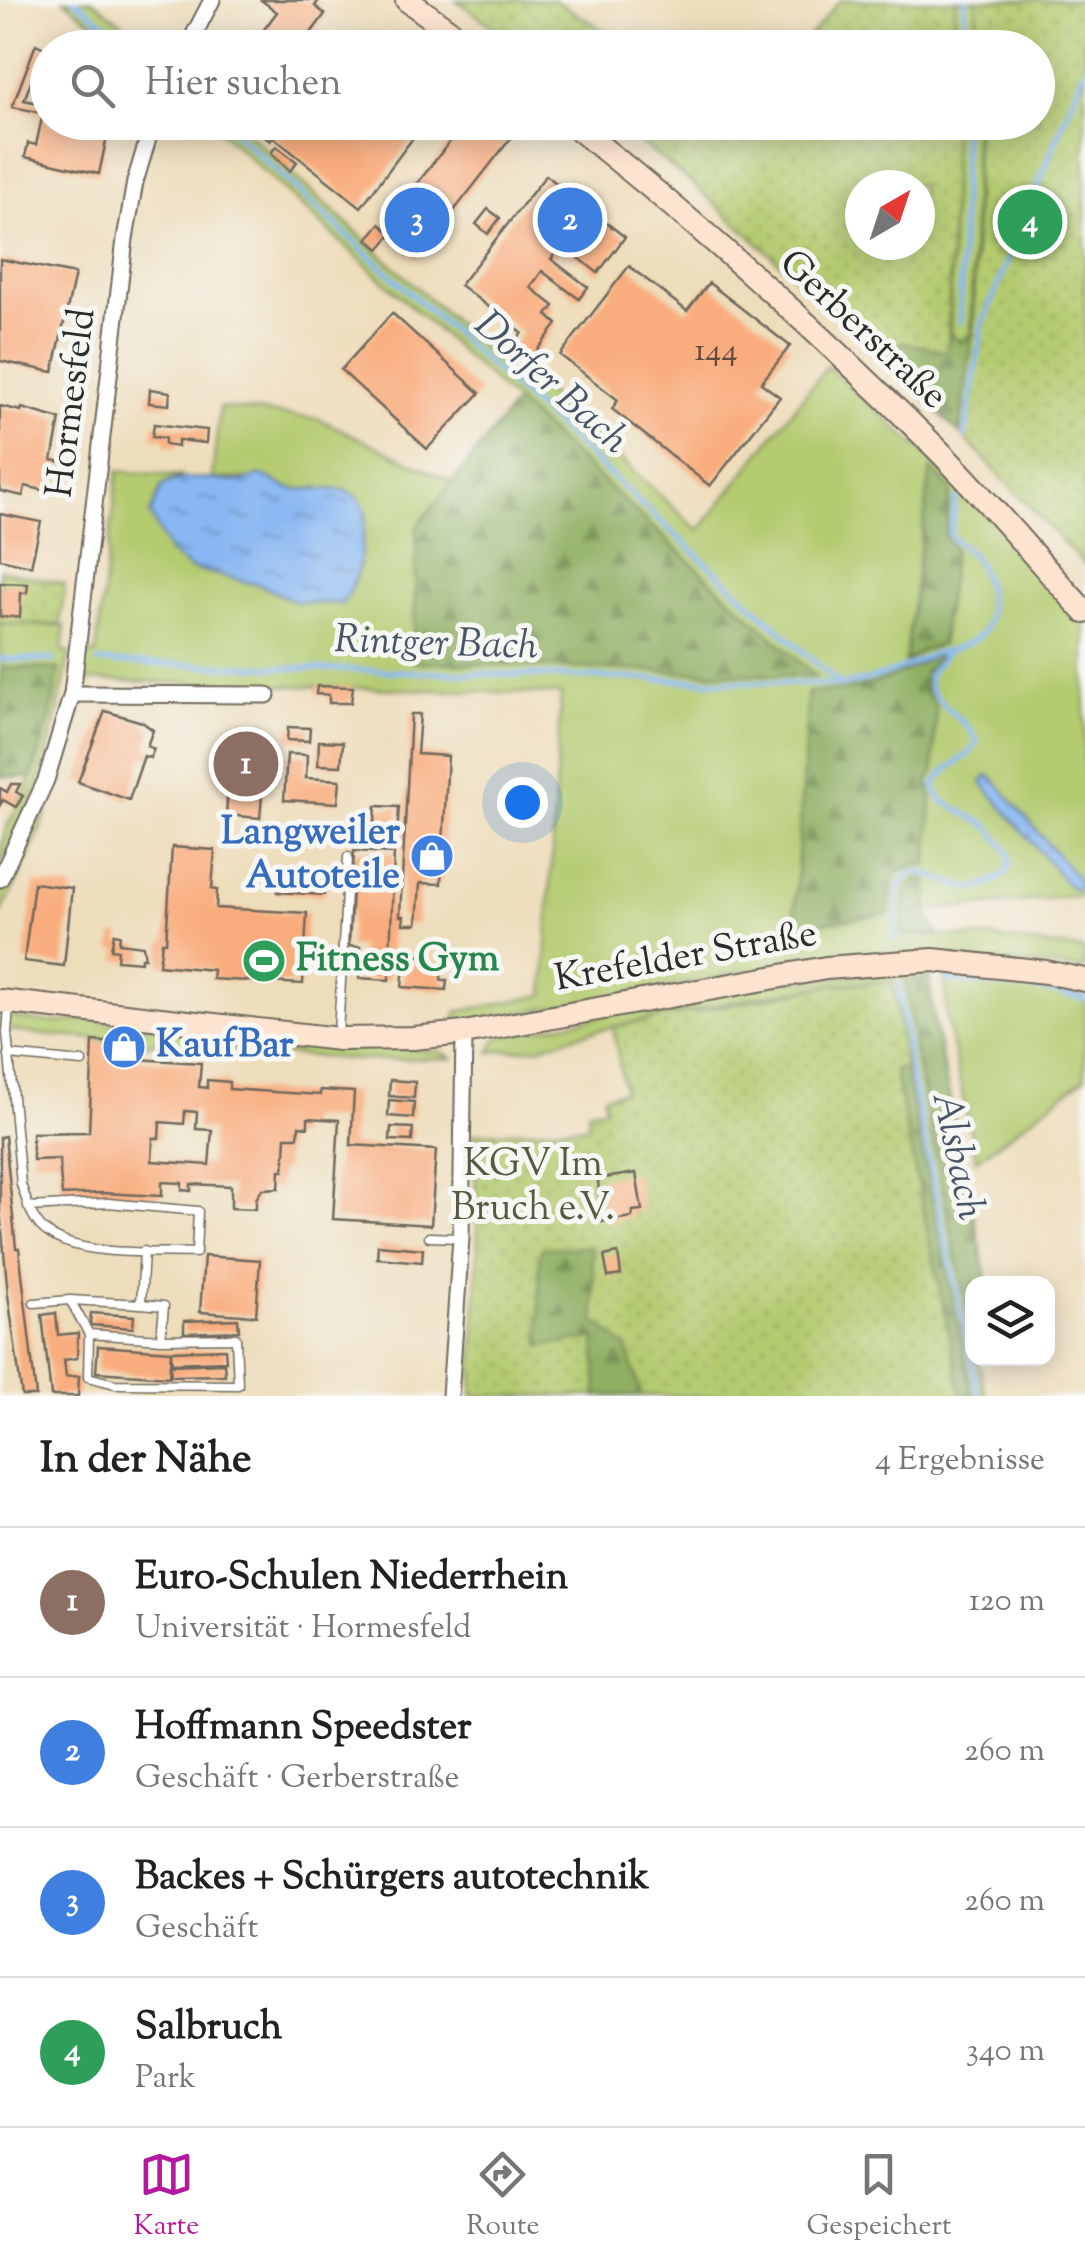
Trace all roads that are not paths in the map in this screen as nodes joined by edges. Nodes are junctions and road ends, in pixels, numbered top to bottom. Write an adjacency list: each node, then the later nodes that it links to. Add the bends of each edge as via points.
1 (212, 0): 3 (street)
2 (407, 0): 4 (main road)
3 (197, 30)
4 (448, 30)
5 (148, 140): 8 (street, Hormesfeld, via 125,239)
6 (592, 140): 7 (main road, Gerberstraße, via 691,222 938,450)
7 (1085, 612)
8 (72, 690): 9 (street); 11 (street, Hormesfeld, via 46,780)
9 (267, 695)
10 (348, 857): 15 (lane)
11 (0, 880)
12 (1085, 980): 14 (main road, Krefelder Straße, via 932,960 826,968)
13 (5, 1002): 15 (main road, Krefelder Straße); 16 (lane)
14 (464, 1033): 15 (main road, Krefelder Straße); 20 (street)
15 (339, 1038)
16 (9, 1055): 17 (lane); 18 (lane)
17 (82, 1062)
18 (28, 1207): 21 (lane, via 60,1240); 21 (lane, via 108,1203 198,1210 196,1252)
19 (430, 1237): 20 (lane)
20 (461, 1238): 27 (street)
21 (144, 1250): 24 (lane)
22 (70, 1300): 23 (lane); 24 (lane); 25 (lane)
23 (34, 1303)
24 (141, 1304): 26 (lane, via 164,1306)
25 (90, 1334): 26 (lane); 26 (lane, via 88,1377 115,1384 238,1385 236,1338)
26 (161, 1339)
27 (450, 1396)

